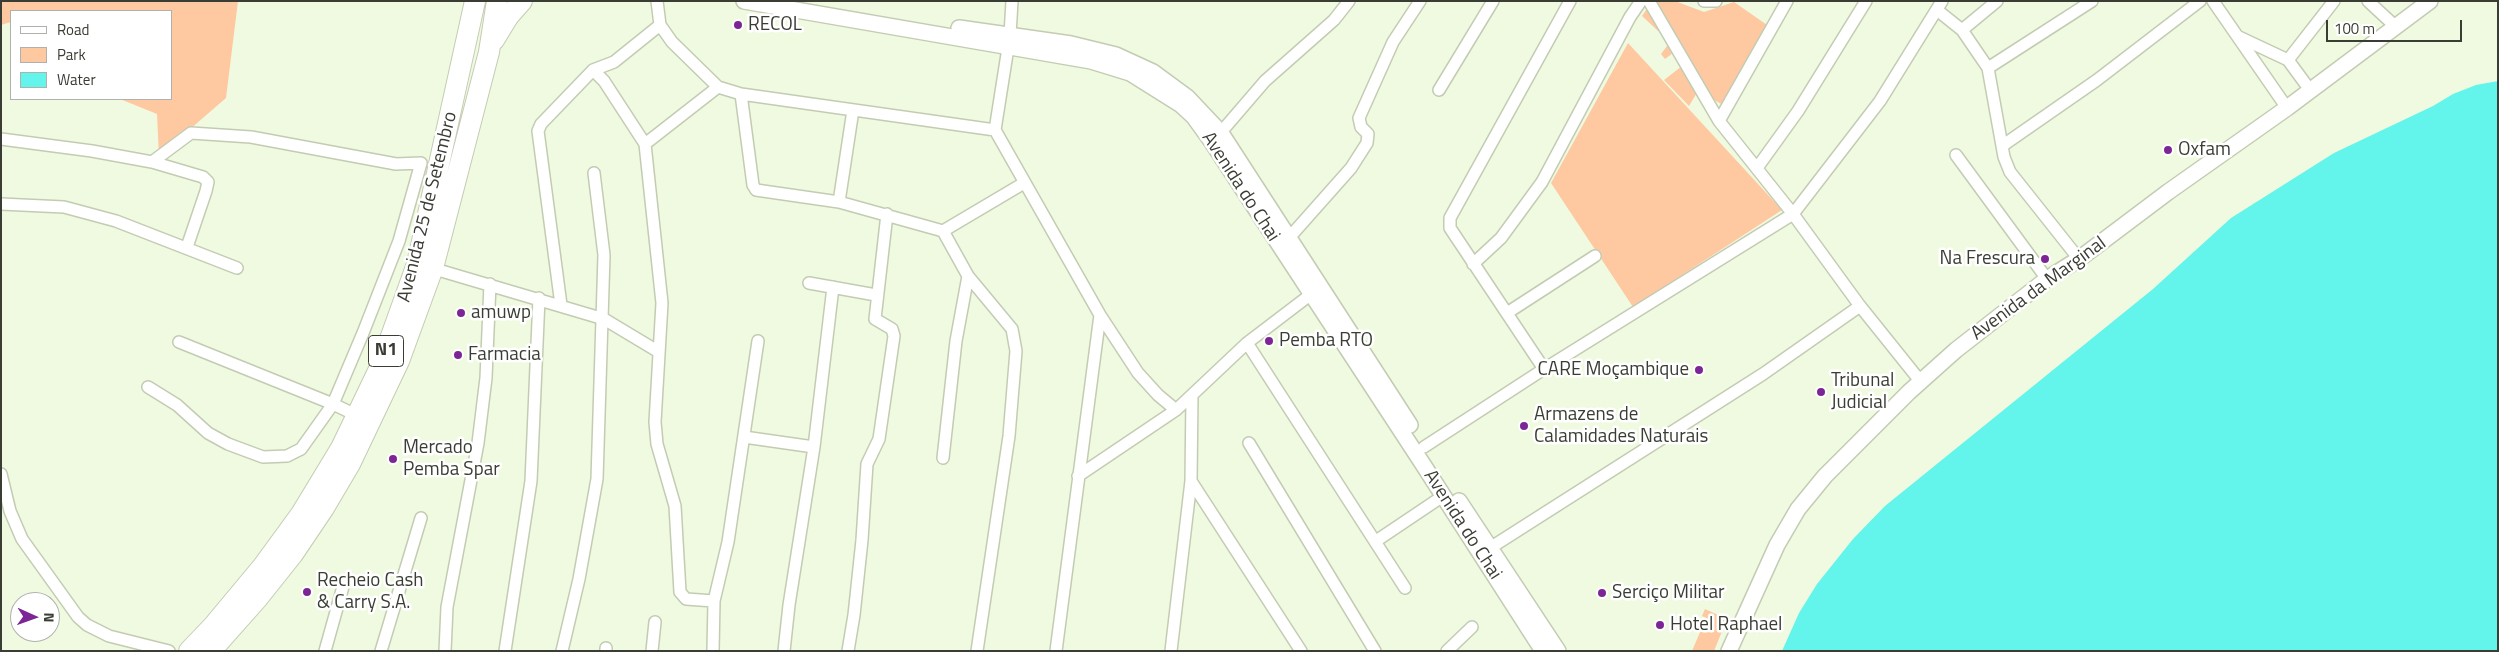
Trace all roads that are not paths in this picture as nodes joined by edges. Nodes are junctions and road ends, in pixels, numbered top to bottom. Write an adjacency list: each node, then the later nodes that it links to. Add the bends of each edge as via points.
1 (475, 1): 48 (highway, Avenida 25 de Setembro / N1)
2 (497, 1): 31 (highway, Avenida 25 de Setembro / N1)
3 (522, 1): 31 (highway, via 498,31)
4 (657, 1): 26 (street)
5 (802, 1): 30 (main road, Avenida do Chai)
6 (1012, 1): 30 (street)
7 (1349, 1): 43 (street, via 1334,20 1265,81)
8 (1420, 1): 59 (street, via 1393,42 1362,110 1359,123 1368,134 1366,144 1351,168)
9 (1493, 1): 36 (street)
10 (1570, 1): 63 (street, via 1451,214 1450,228)
11 (1641, 1): 63 (street, via 1542,182 1501,238)
12 (1649, 1): 41 (street)
13 (1704, 1): 14 (street)
14 (1716, 1)
15 (1787, 1): 41 (street)
16 (1866, 1): 51 (street, via 1798,111)
17 (1997, 1): 28 (street)
18 (2092, 1): 33 (street)
19 (2200, 1): 46 (street, via 2097,80)
20 (2214, 1): 29 (street)
21 (2334, 1): 32 (street)
22 (2368, 1): 27 (street)
23 (2430, 1): 27 (main road, Avenida da Marginal)
24 (750, 2): 30 (main road, Avenida do Chai)
25 (1940, 5): 28 (street); 57 (street, via 1880,101)
26 (660, 25): 34 (street, via 614,62); 35 (street, via 672,42)
27 (2396, 27): 37 (main road, Avenida da Marginal)
28 (1962, 30): 33 (street)
29 (2239, 37): 32 (street); 39 (street)
30 (1009, 41): 42 (street); 43 (main road, Avenida do Chai, via 1091,60 1130,73 1181,105)
31 (489, 52): 64 (highway, Avenida 25 de Setembro / N1)
32 (2288, 60): 37 (street)
33 (1988, 68): 46 (street)
34 (593, 70): 45 (street, via 604,81); 74 (street, via 538,131)
35 (718, 87): 38 (street); 45 (street)
36 (1440, 90)
37 (2310, 90): 39 (main road, Avenida da Marginal)
38 (741, 94): 40 (street); 54 (street, via 756,190)
39 (2286, 108): 62 (main road, Avenida da Marginal)
40 (853, 110): 42 (street); 54 (street)
41 (1719, 121): 51 (street)
42 (995, 130): 53 (street)
43 (1216, 138): 59 (main road, Avenida do Chai); 71 (main road, Avenida do Chai)
44 (1, 139): 49 (street)
45 (645, 144): 82 (street, via 660,283)
46 (2002, 146): 62 (street, via 2010,172 2018,184)
47 (1956, 155): 67 (street)
48 (442, 158): 50 (street); 64 (highway, Avenida 25 de Setembro / N1)
49 (152, 162): 50 (street, via 191,133 251,137 396,164); 60 (street, via 203,177 208,182)
50 (421, 163): 87 (street, via 387,277)
51 (1757, 168): 57 (street)
52 (594, 173): 78 (street, via 604,255)
53 (1024, 183): 58 (street); 77 (street)
54 (839, 202): 56 (street)
55 (1, 204): 60 (street, via 64,207 116,221)
56 (887, 214): 58 (street); 72 (street)
57 (1793, 214): 75 (street); 83 (street)
58 (943, 231): 66 (street)
59 (1288, 239): 93 (main road, Avenida do Chai)
60 (187, 247): 65 (street)
61 (1595, 256): 76 (street)
62 (2079, 259): 67 (main road, Avenida da Marginal)
63 (1473, 264): 76 (street)
64 (425, 266): 69 (street); 89 (highway, Avenida 25 de Setembro / N1, via 413,326)
65 (237, 268)
66 (968, 276): 94 (street, via 956,341); 119 (street, via 1012,329 1016,351 1009,436)
67 (2047, 279): 84 (main road, Avenida da Marginal, via 1956,350)
68 (809, 283): 70 (street)
69 (490, 284): 73 (street); 112 (street, via 486,378 478,443 447,606)
70 (833, 287): 72 (street); 92 (street)
71 (1310, 295): 81 (street); 98 (main road, Avenida do Chai)
72 (876, 296): 118 (street, via 875,319 892,329 894,336 879,440 867,464 861,550)
73 (539, 298): 74 (street); 113 (street, via 531,481)
74 (561, 306): 78 (street)
75 (1860, 306): 84 (street); 101 (street, via 1762,374)
76 (1507, 314): 83 (street)
77 (1100, 315): 88 (street, via 1138,373); 96 (street)
78 (604, 319): 82 (street); 114 (street, via 597,479)
79 (758, 341): 90 (street)
80 (179, 342): 87 (street)
81 (1247, 343): 86 (street); 100 (street)
82 (659, 352): 104 (street, via 656,437 674,506 680,592 686,599)
83 (1544, 369): 93 (street)
84 (1921, 382): 127 (main road, Avenida da Marginal, via 1824,476 1798,509 1776,545)
85 (148, 387): 87 (street, via 177,405 208,433 263,457 287,456 300,449)
86 (1192, 394): 88 (street); 97 (street)
87 (333, 404): 89 (street)
88 (1176, 410): 96 (street)
89 (364, 419): 108 (highway, Avenida 25 de Setembro / N1, via 341,448 301,514 263,566); 109 (highway, Avenida 25 de Setembro / N1, via 350,464 293,554)
90 (744, 437): 92 (street); 104 (street, via 728,542)
91 (1249, 443): 123 (street)
92 (814, 447): 117 (street)
93 (1424, 447): 101 (main road, Avenida do Chai)
94 (943, 458)
95 (1, 474): 107 (street, via 10,511 22,539 78,617 86,625 109,636)
96 (1078, 476): 120 (street)
97 (1190, 481): 121 (street); 122 (street)
98 (1443, 496): 100 (street); 125 (main road, Avenida do Chai)
99 (421, 518): 111 (street)
100 (1376, 541): 103 (street)
101 (1490, 548): 126 (main road, Avenida do Chai)
102 (344, 583): 110 (street)
103 (1405, 588)
104 (714, 601): 116 (street)
105 (655, 622): 115 (street)
106 (1472, 627): 124 (street)
107 (169, 651)
108 (189, 651)
109 (211, 651)
110 (325, 651)
111 (381, 651)
112 (445, 651)
113 (505, 651)
114 (562, 651)
115 (652, 651)
116 (713, 651)
117 (784, 651)
118 (848, 651)
119 (977, 651)
120 (1056, 651)
121 (1171, 651)
122 (1301, 651)
123 (1375, 651)
124 (1447, 651)
125 (1543, 651)
126 (1558, 651)
127 (1729, 651)

